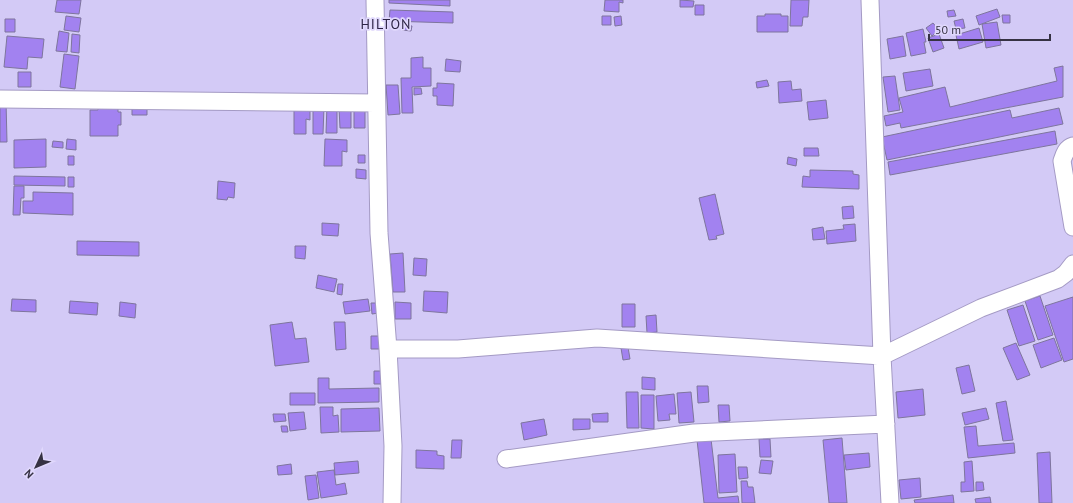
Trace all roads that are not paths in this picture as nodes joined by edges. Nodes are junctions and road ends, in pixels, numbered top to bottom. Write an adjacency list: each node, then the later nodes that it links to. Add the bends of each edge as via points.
1 (375, 0): 4 (street)
2 (870, 0): 9 (street)
3 (0, 99): 4 (street)
4 (376, 103): 8 (street, via 379,233)
5 (1073, 146): 6 (street, via 1065,153 1062,161)
6 (1073, 227)
7 (1073, 264): 9 (street, via 1058,279 981,308)
8 (388, 349): 9 (street, via 458,349 597,338); 12 (street, via 393,446)
9 (882, 356): 10 (street)
10 (886, 424): 11 (street, via 694,433); 13 (street)
11 (506, 459)
12 (392, 503)
13 (890, 503)

